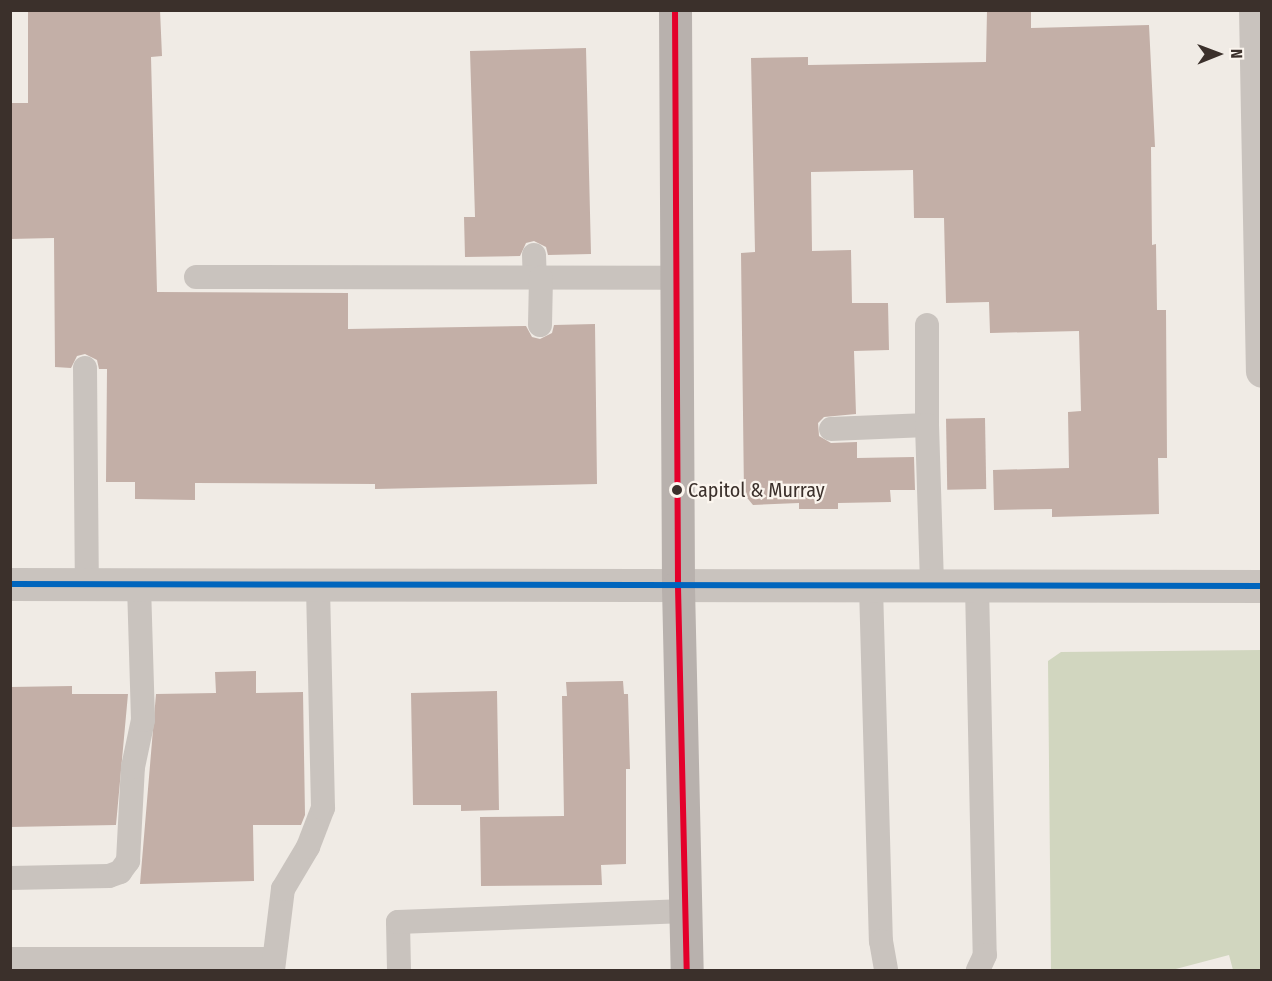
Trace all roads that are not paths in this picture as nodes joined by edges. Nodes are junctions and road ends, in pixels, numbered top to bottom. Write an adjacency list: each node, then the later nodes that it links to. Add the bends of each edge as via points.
1 (675, 10): 5 (main road)
2 (1254, 10): 9 (street)
3 (536, 270): 4 (lane); 5 (lane); 7 (lane)
4 (196, 277)
5 (676, 278): 18 (main road)
6 (927, 325): 10 (lane)
7 (540, 326)
8 (85, 368): 13 (lane)
9 (1262, 371)
10 (927, 425): 11 (lane); 20 (lane)
11 (831, 429)
12 (10, 584): 13 (street)
13 (87, 584): 14 (street)
14 (139, 585): 15 (street); 21 (lane, via 143,720 133,767 128,861 120,872 109,876)
15 (318, 585): 18 (street); 24 (lane, via 323,807 309,847 283,889)
16 (977, 586): 17 (street); 20 (street); 28 (lane, via 985,955)
17 (1262, 586)
18 (678, 587): 19 (street); 22 (main road)
19 (871, 587): 20 (street); 27 (lane, via 881,941)
20 (932, 588)
21 (10, 878)
22 (686, 911): 25 (lane, via 398,922); 26 (main road)
23 (10, 959): 24 (lane)
24 (273, 965)
25 (399, 970)
26 (687, 970)
27 (886, 970)
28 (978, 970)

